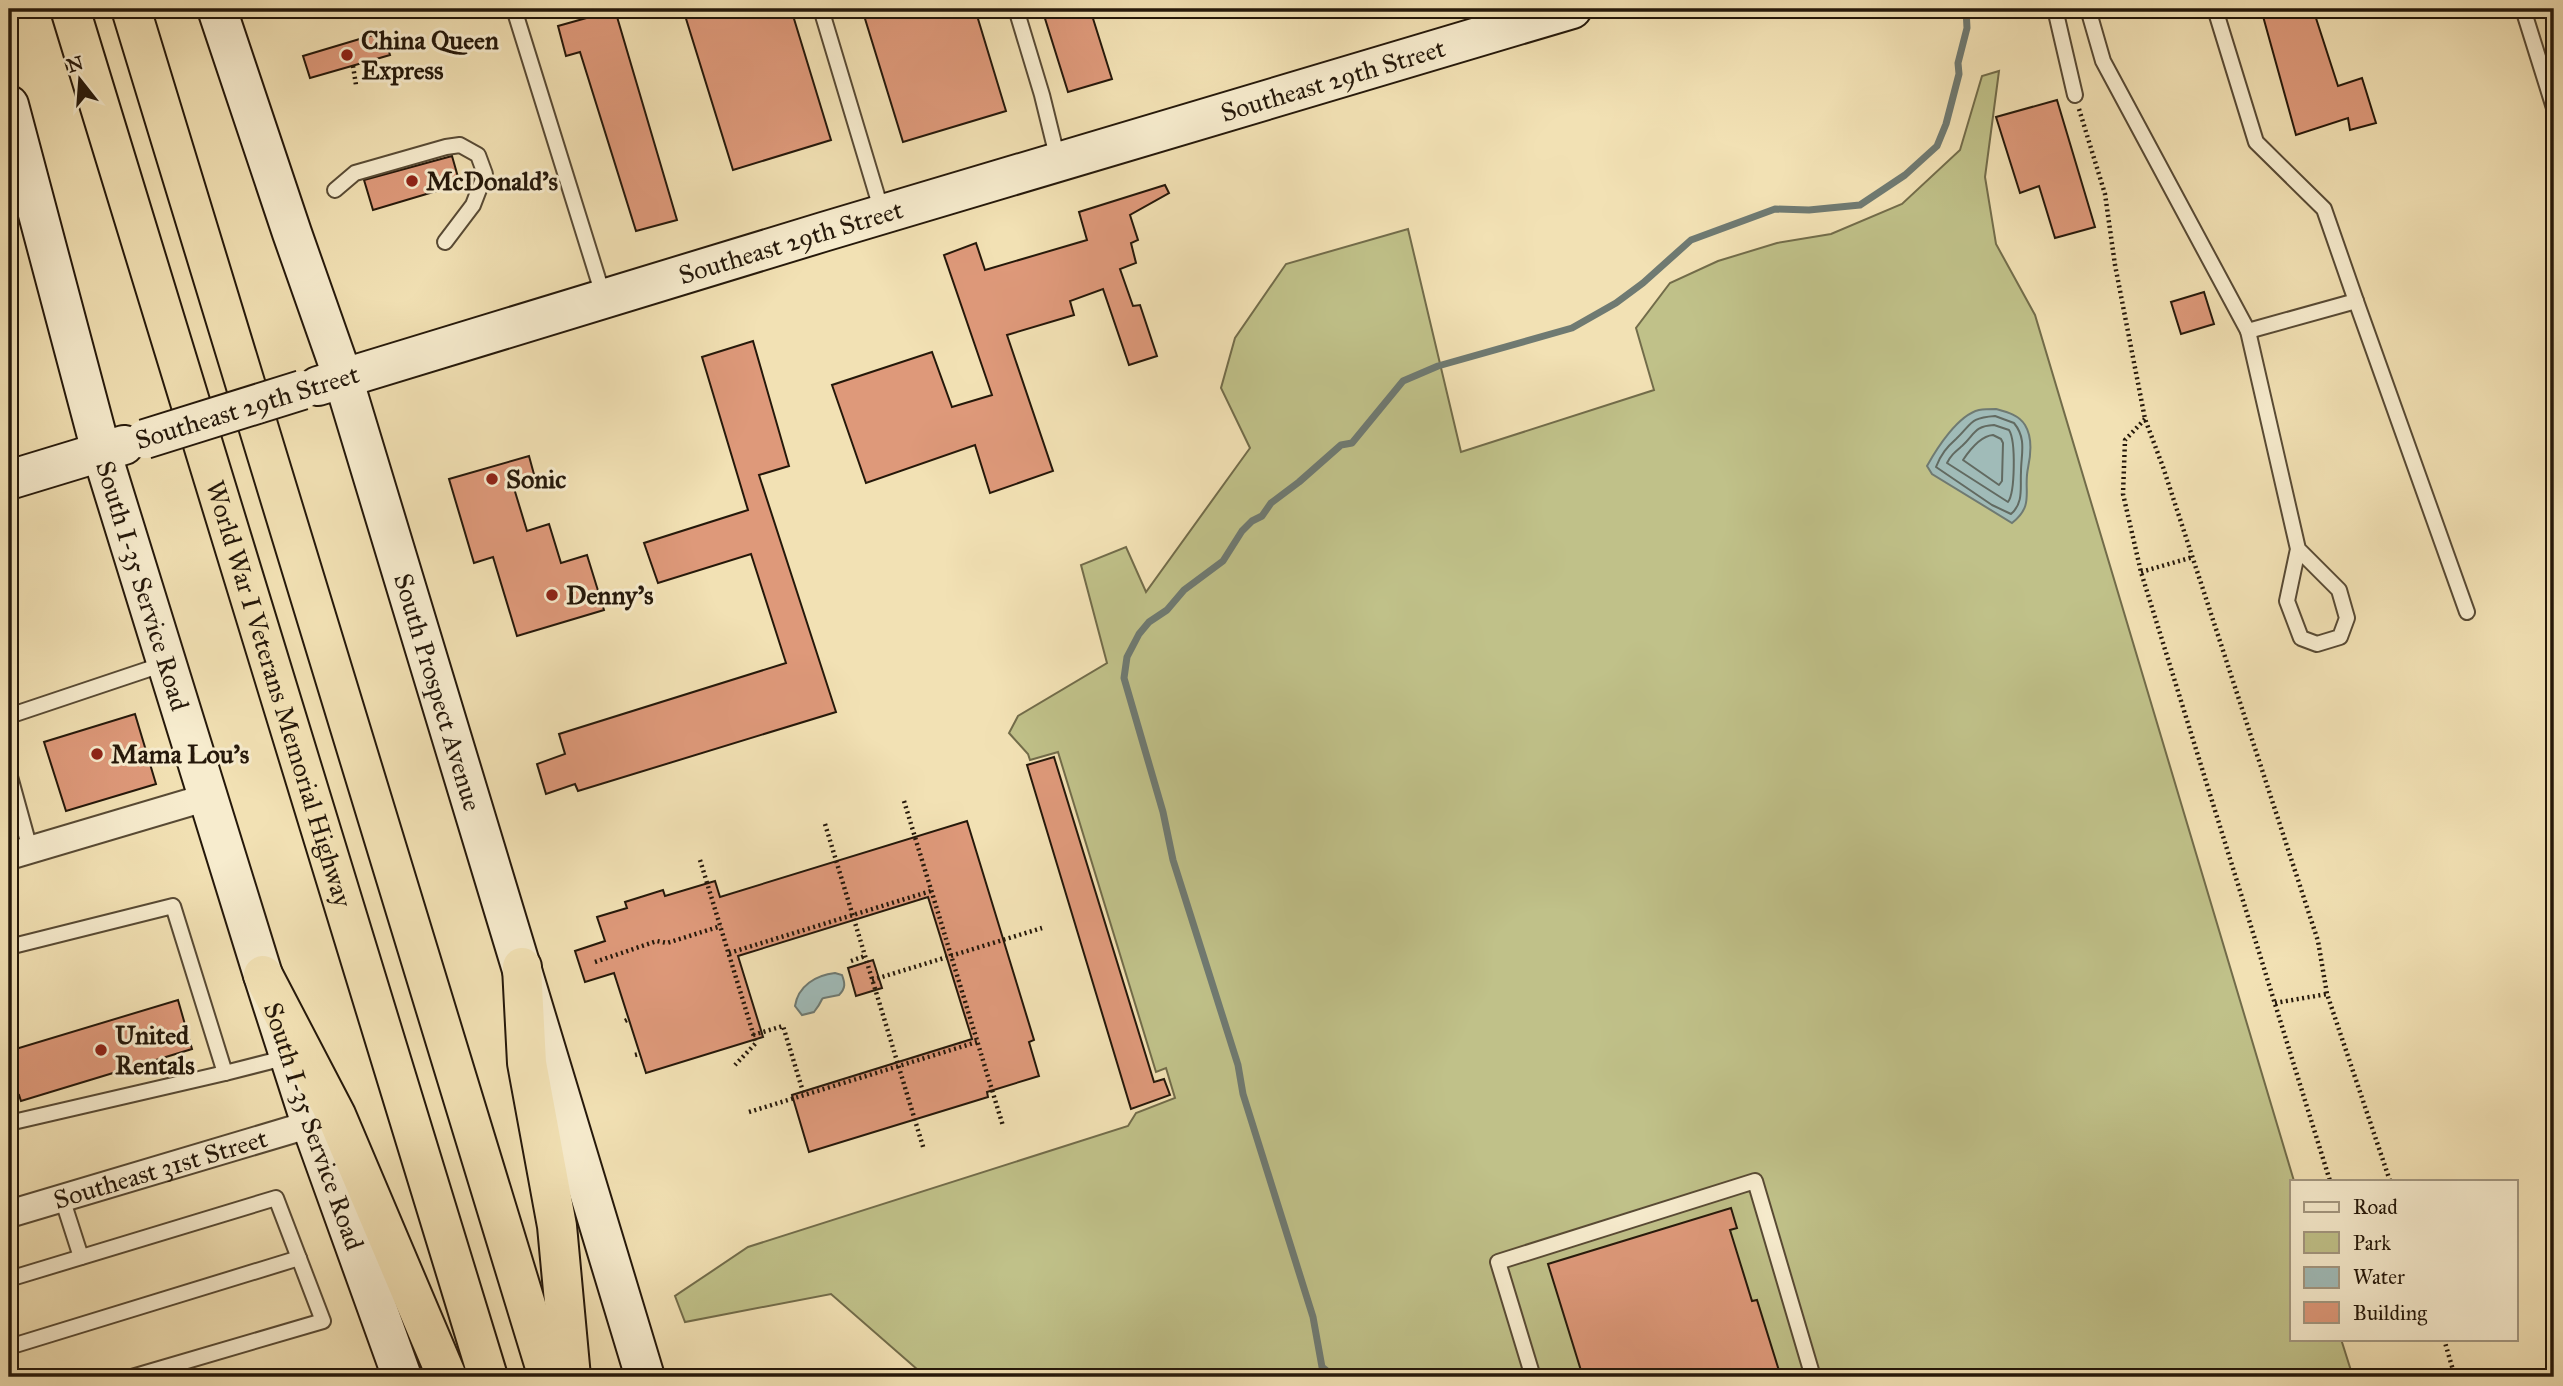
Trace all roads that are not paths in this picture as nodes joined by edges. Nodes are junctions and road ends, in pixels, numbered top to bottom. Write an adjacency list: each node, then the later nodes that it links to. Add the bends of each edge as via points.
1 (70, 9): 49 (highway, World War I Veterans Memorial Highway)
2 (131, 9): 50 (highway)
3 (217, 9): 23 (main road, South Prospect Avenue)
4 (514, 9): 20 (lane)
5 (821, 9): 18 (lane)
6 (1016, 9): 16 (lane)
7 (1567, 9): 16 (main road, Southeast 29th Street)
8 (2054, 9): 13 (lane)
9 (2088, 9): 22 (lane, via 2103,61)
10 (2215, 9): 21 (lane, via 2256,142 2324,209)
11 (2523, 9): 12 (lane)
12 (2551, 87): 15 (lane)
13 (2075, 95)
14 (9, 105): 24 (main road, South I-35 Service Road)
15 (2554, 108)
16 (1059, 162): 18 (main road, Southeast 29th Street)
17 (335, 190): 19 (lane, via 355,173 460,145 478,155 485,174 473,205)
18 (883, 214): 20 (main road, Southeast 29th Street)
19 (445, 242)
20 (604, 298): 23 (main road, Southeast 29th Street)
21 (2356, 301): 22 (lane); 27 (lane)
22 (2248, 331): 26 (lane)
23 (343, 377): 24 (main road, Southeast 29th Street, bridge); 34 (main road, South Prospect Avenue)
24 (102, 452): 25 (main road, Southeast 29th Street); 28 (main road, South I-35 Service Road)
25 (9, 480)
26 (2298, 549): 26 (lane, via 2287,601 2301,638 2317,644 2340,636 2347,618 2339,590)
27 (2467, 612)
28 (167, 663): 29 (lane); 31 (main road, South I-35 Service Road)
29 (9, 716)
30 (9, 773): 32 (lane)
31 (208, 797): 32 (street); 35 (main road, South I-35 Service Road)
32 (20, 853)
33 (9, 947): 37 (lane, via 173,906)
34 (522, 967): 51 (highway, via 527,1063 557,1226); 52 (main road, South Prospect Avenue)
35 (263, 975): 36 (main road, South I-35 Service Road); 48 (highway, via 336,1115)
36 (289, 1056): 37 (lane); 39 (main road, South I-35 Service Road)
37 (225, 1073): 38 (lane)
38 (9, 1123)
39 (310, 1124): 40 (street, Southeast 31st Street); 47 (main road, South I-35 Service Road)
40 (62, 1198): 41 (street, Southeast 31st Street); 42 (lane)
41 (9, 1214)
42 (81, 1257): 43 (lane, via 276,1198); 44 (lane)
43 (299, 1258): 45 (lane); 46 (lane, via 323,1321)
44 (9, 1279)
45 (9, 1347)
46 (132, 1377)
47 (402, 1377)
48 (447, 1377)
49 (488, 1377)
50 (548, 1377)
51 (571, 1377)
52 (645, 1377)
53 (1533, 1377): 54 (lane, via 1498,1262 1755,1181)
54 (1813, 1377)

